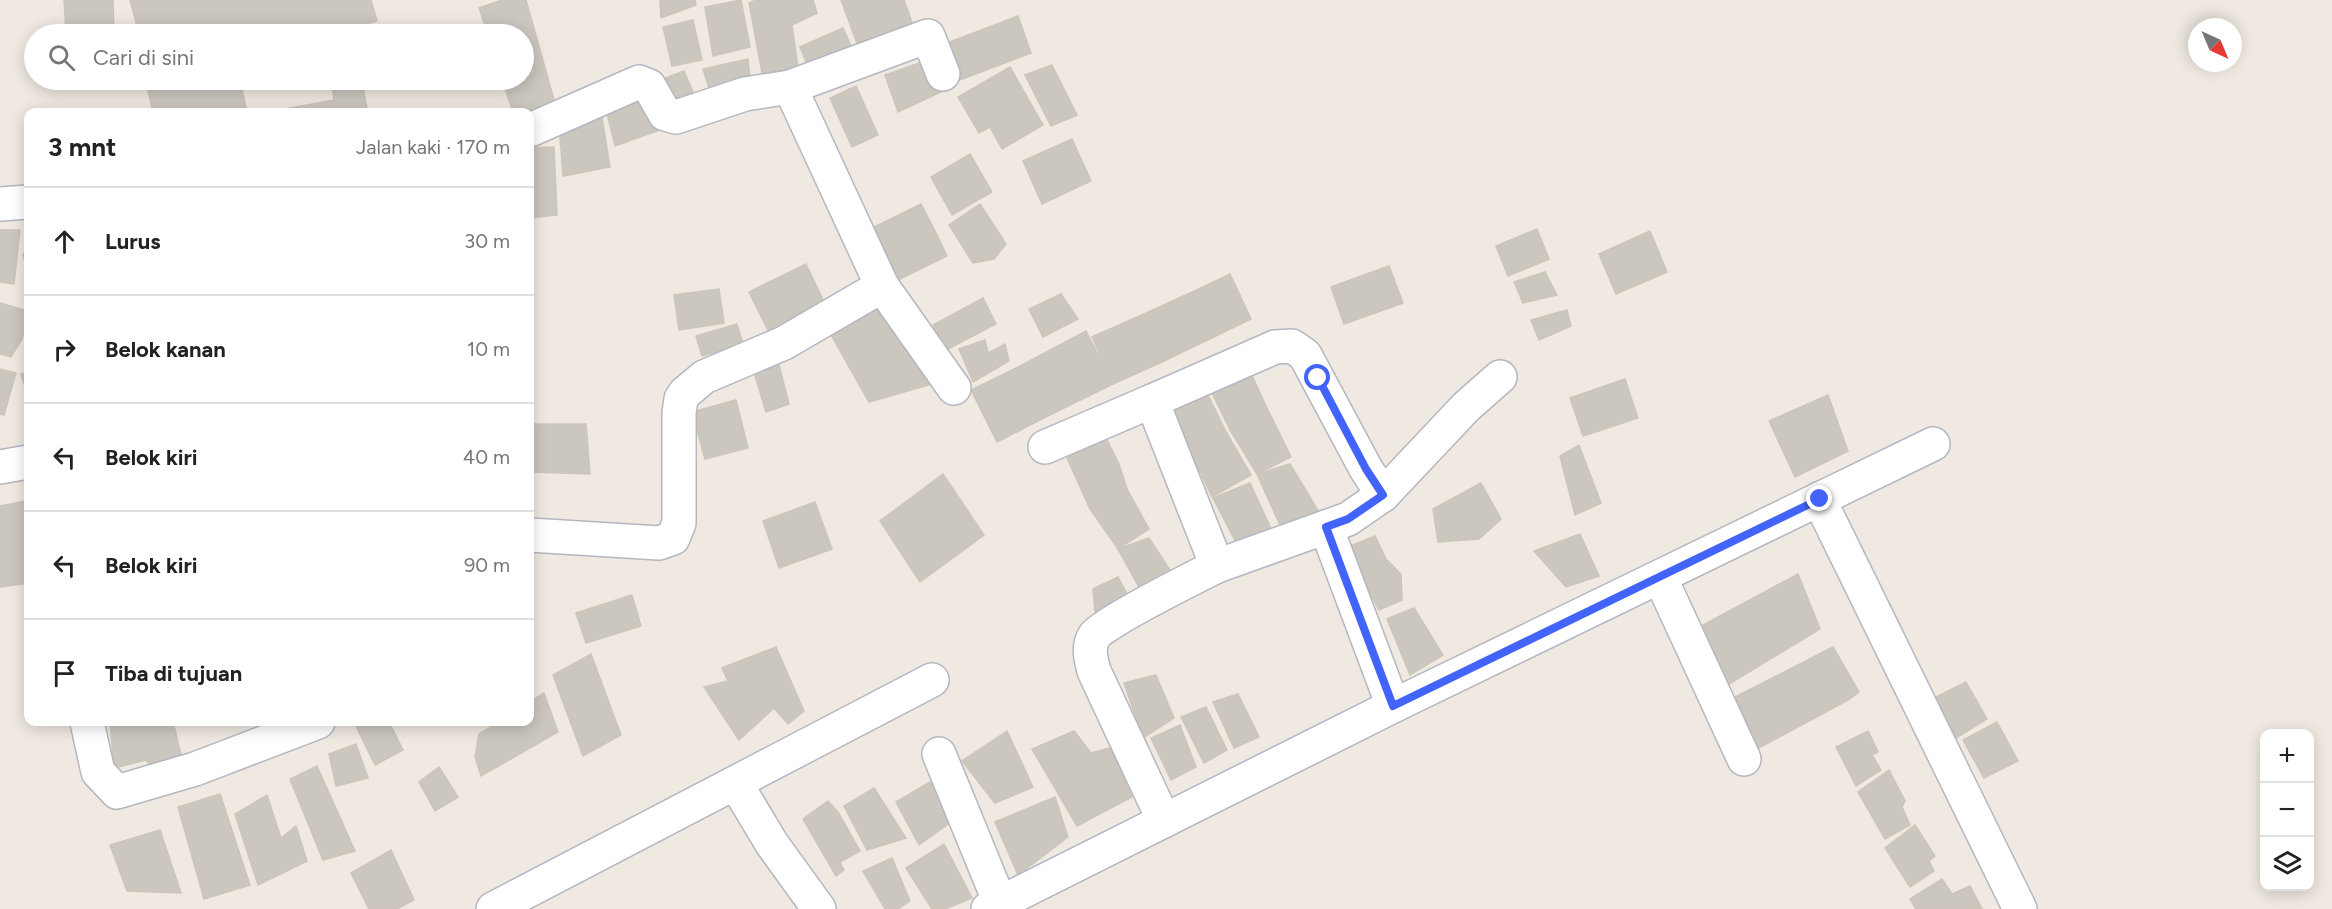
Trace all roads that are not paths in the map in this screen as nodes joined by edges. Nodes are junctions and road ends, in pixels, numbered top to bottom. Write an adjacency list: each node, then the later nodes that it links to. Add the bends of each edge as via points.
1 (943, 74): 2 (street, via 928,36)
2 (790, 87): 3 (street, via 745,94 676,117 665,114 649,86 639,82); 6 (street)
3 (534, 128)
4 (24, 202): 5 (street)
5 (0, 204)
6 (882, 286): 8 (street); 15 (street, via 784,343 704,377 685,393 679,413 679,523 673,538 659,543)
7 (1500, 377): 12 (street, via 1466,407)
8 (954, 388)
9 (1152, 401): 11 (street); 12 (street, via 1275,346 1292,346 1305,356); 16 (street)
10 (1933, 444): 13 (street)
11 (1045, 447)
12 (1383, 495): 14 (street, via 1348,519)
13 (1820, 499): 17 (street); 29 (street)
14 (1326, 527): 16 (street); 19 (street)
15 (534, 535)
16 (1216, 566): 25 (street, via 1095,634 1089,652 1094,671)
17 (1660, 577): 19 (street); 23 (street)
18 (932, 680): 24 (street)
19 (1393, 706): 25 (street)
20 (88, 726): 21 (street, via 98,772 117,792 195,769)
21 (308, 726)
22 (939, 754): 26 (street)
23 (1744, 759)
24 (736, 783): 27 (street); 28 (street, via 772,844)
25 (1164, 821): 26 (street)
26 (994, 906)
27 (493, 909)
28 (819, 909)
29 (2020, 909)

